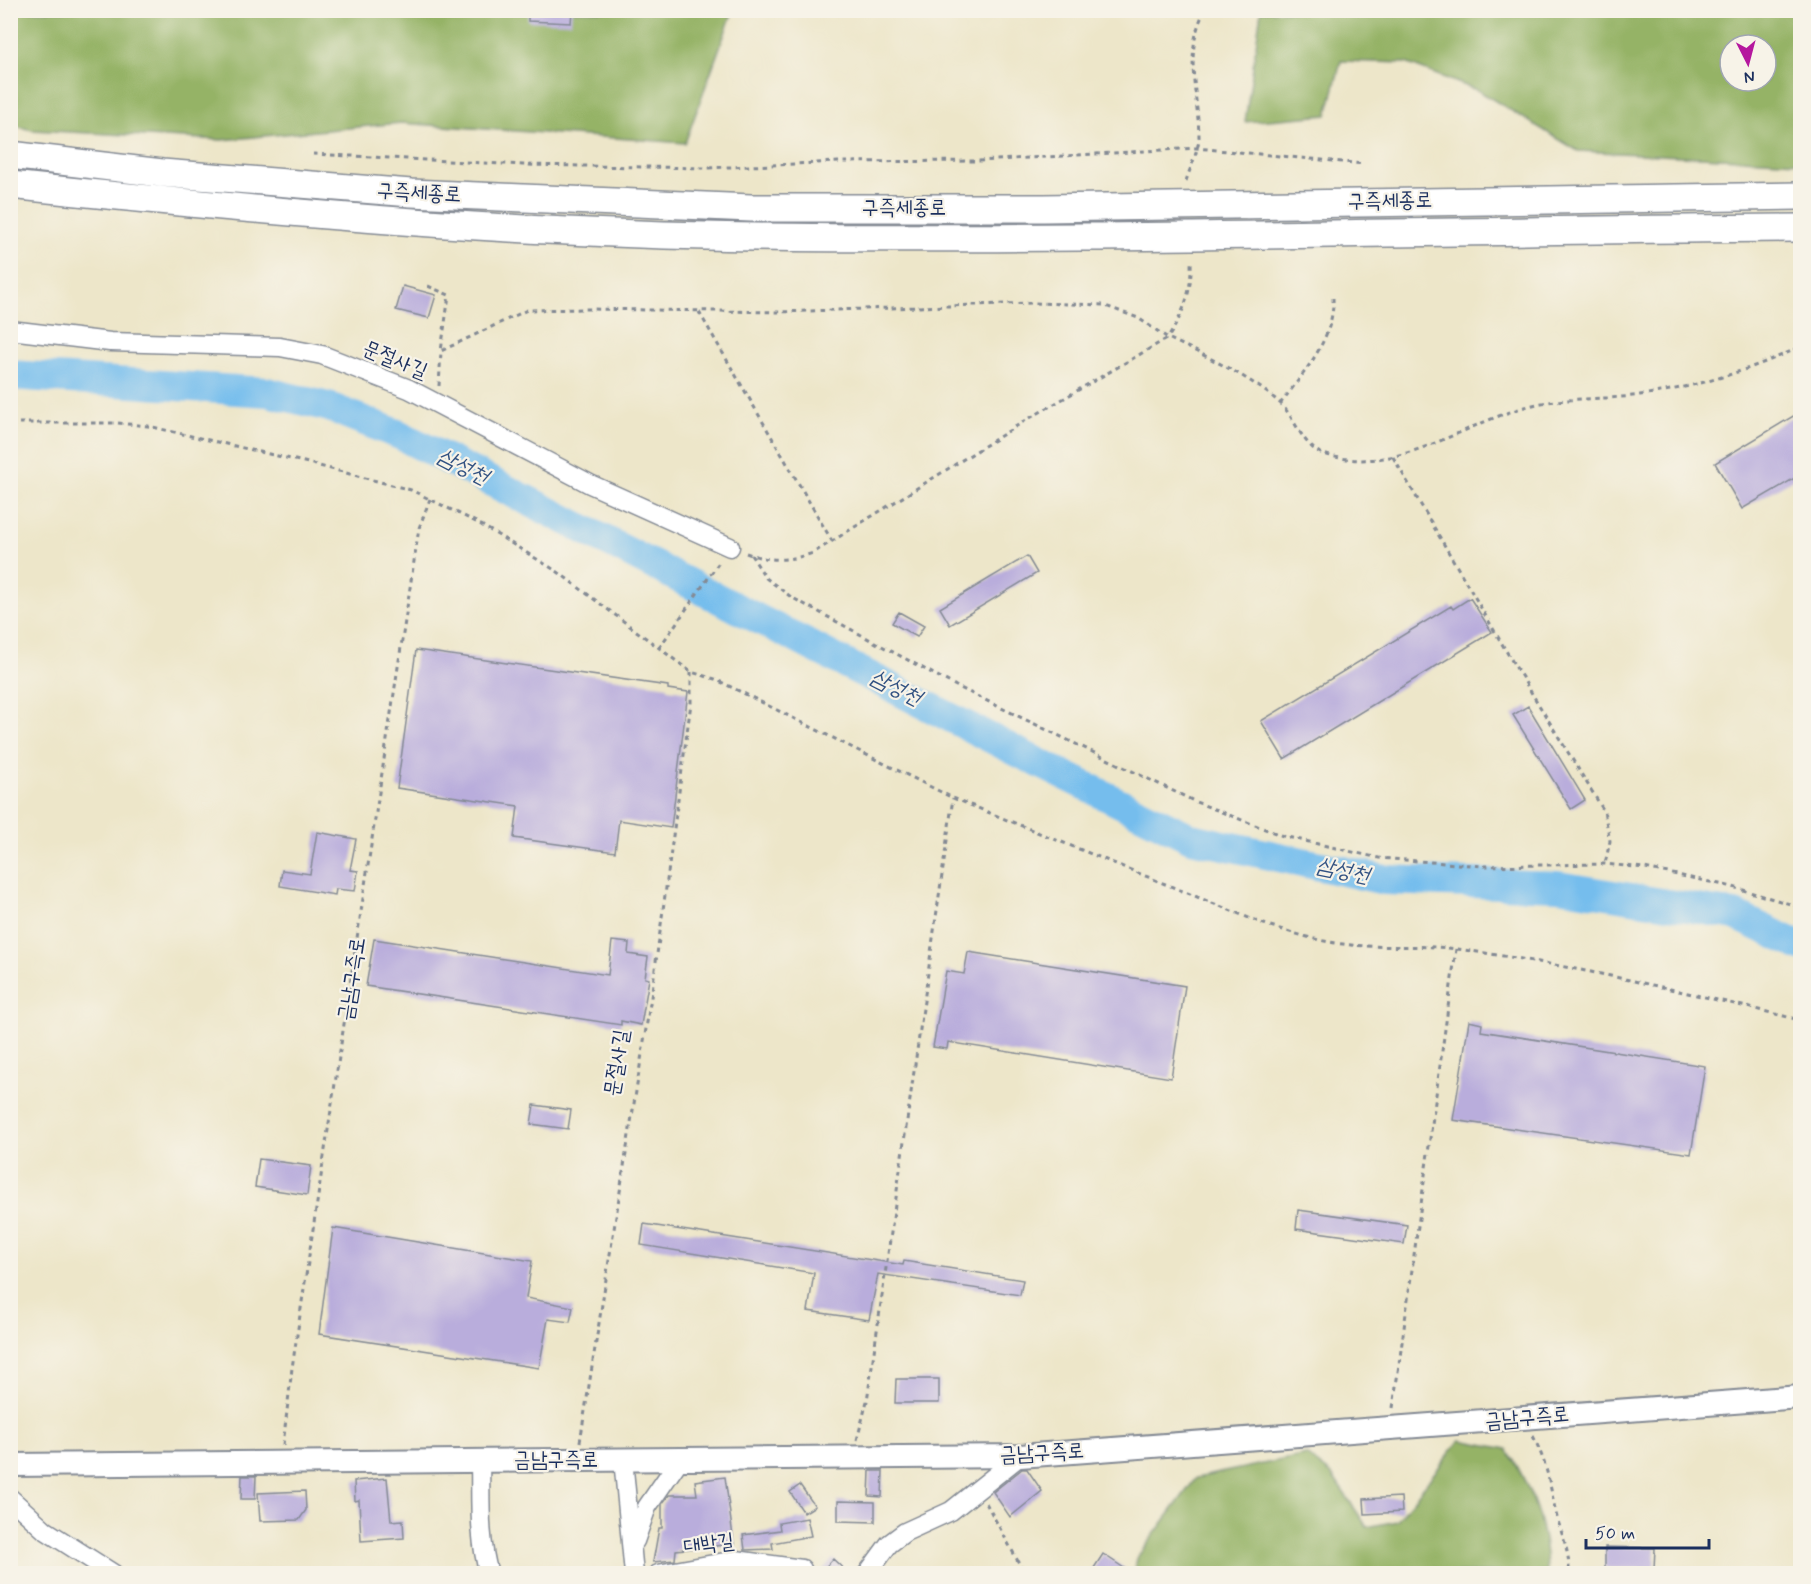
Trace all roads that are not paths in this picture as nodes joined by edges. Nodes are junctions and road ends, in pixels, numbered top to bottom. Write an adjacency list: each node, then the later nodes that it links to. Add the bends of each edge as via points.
1 (10, 155): 3 (highway, 구즉세종로, via 162,173 411,193 751,208 1044,208)
2 (10, 185): 4 (highway, 구즉세종로, via 275,212 509,228 754,237)
3 (1800, 196)
4 (1800, 228)
5 (10, 330): 6 (street, 문절사길, via 110,342 280,347 322,355 438,403)
6 (726, 553)
7 (1800, 1397): 8 (main road, 금남구즉로)
8 (1020, 1456): 10 (main road, 금남구즉로); 20 (street, via 951,1512 905,1532 889,1544)
9 (623, 1459): 10 (main road, 금남구즉로); 11 (main road, 금남구즉로); 14 (street)
10 (680, 1459): 14 (street, via 647,1507)
11 (480, 1460): 12 (main road, 금남구즉로); 17 (street, via 483,1555)
12 (10, 1466)
13 (10, 1498): 16 (street, via 45,1530)
14 (633, 1545): 18 (street)
15 (802, 1569): 19 (street, 대박길, via 736,1560)
16 (114, 1574)
17 (489, 1574)
18 (634, 1574)
19 (658, 1574)
20 (867, 1574)

